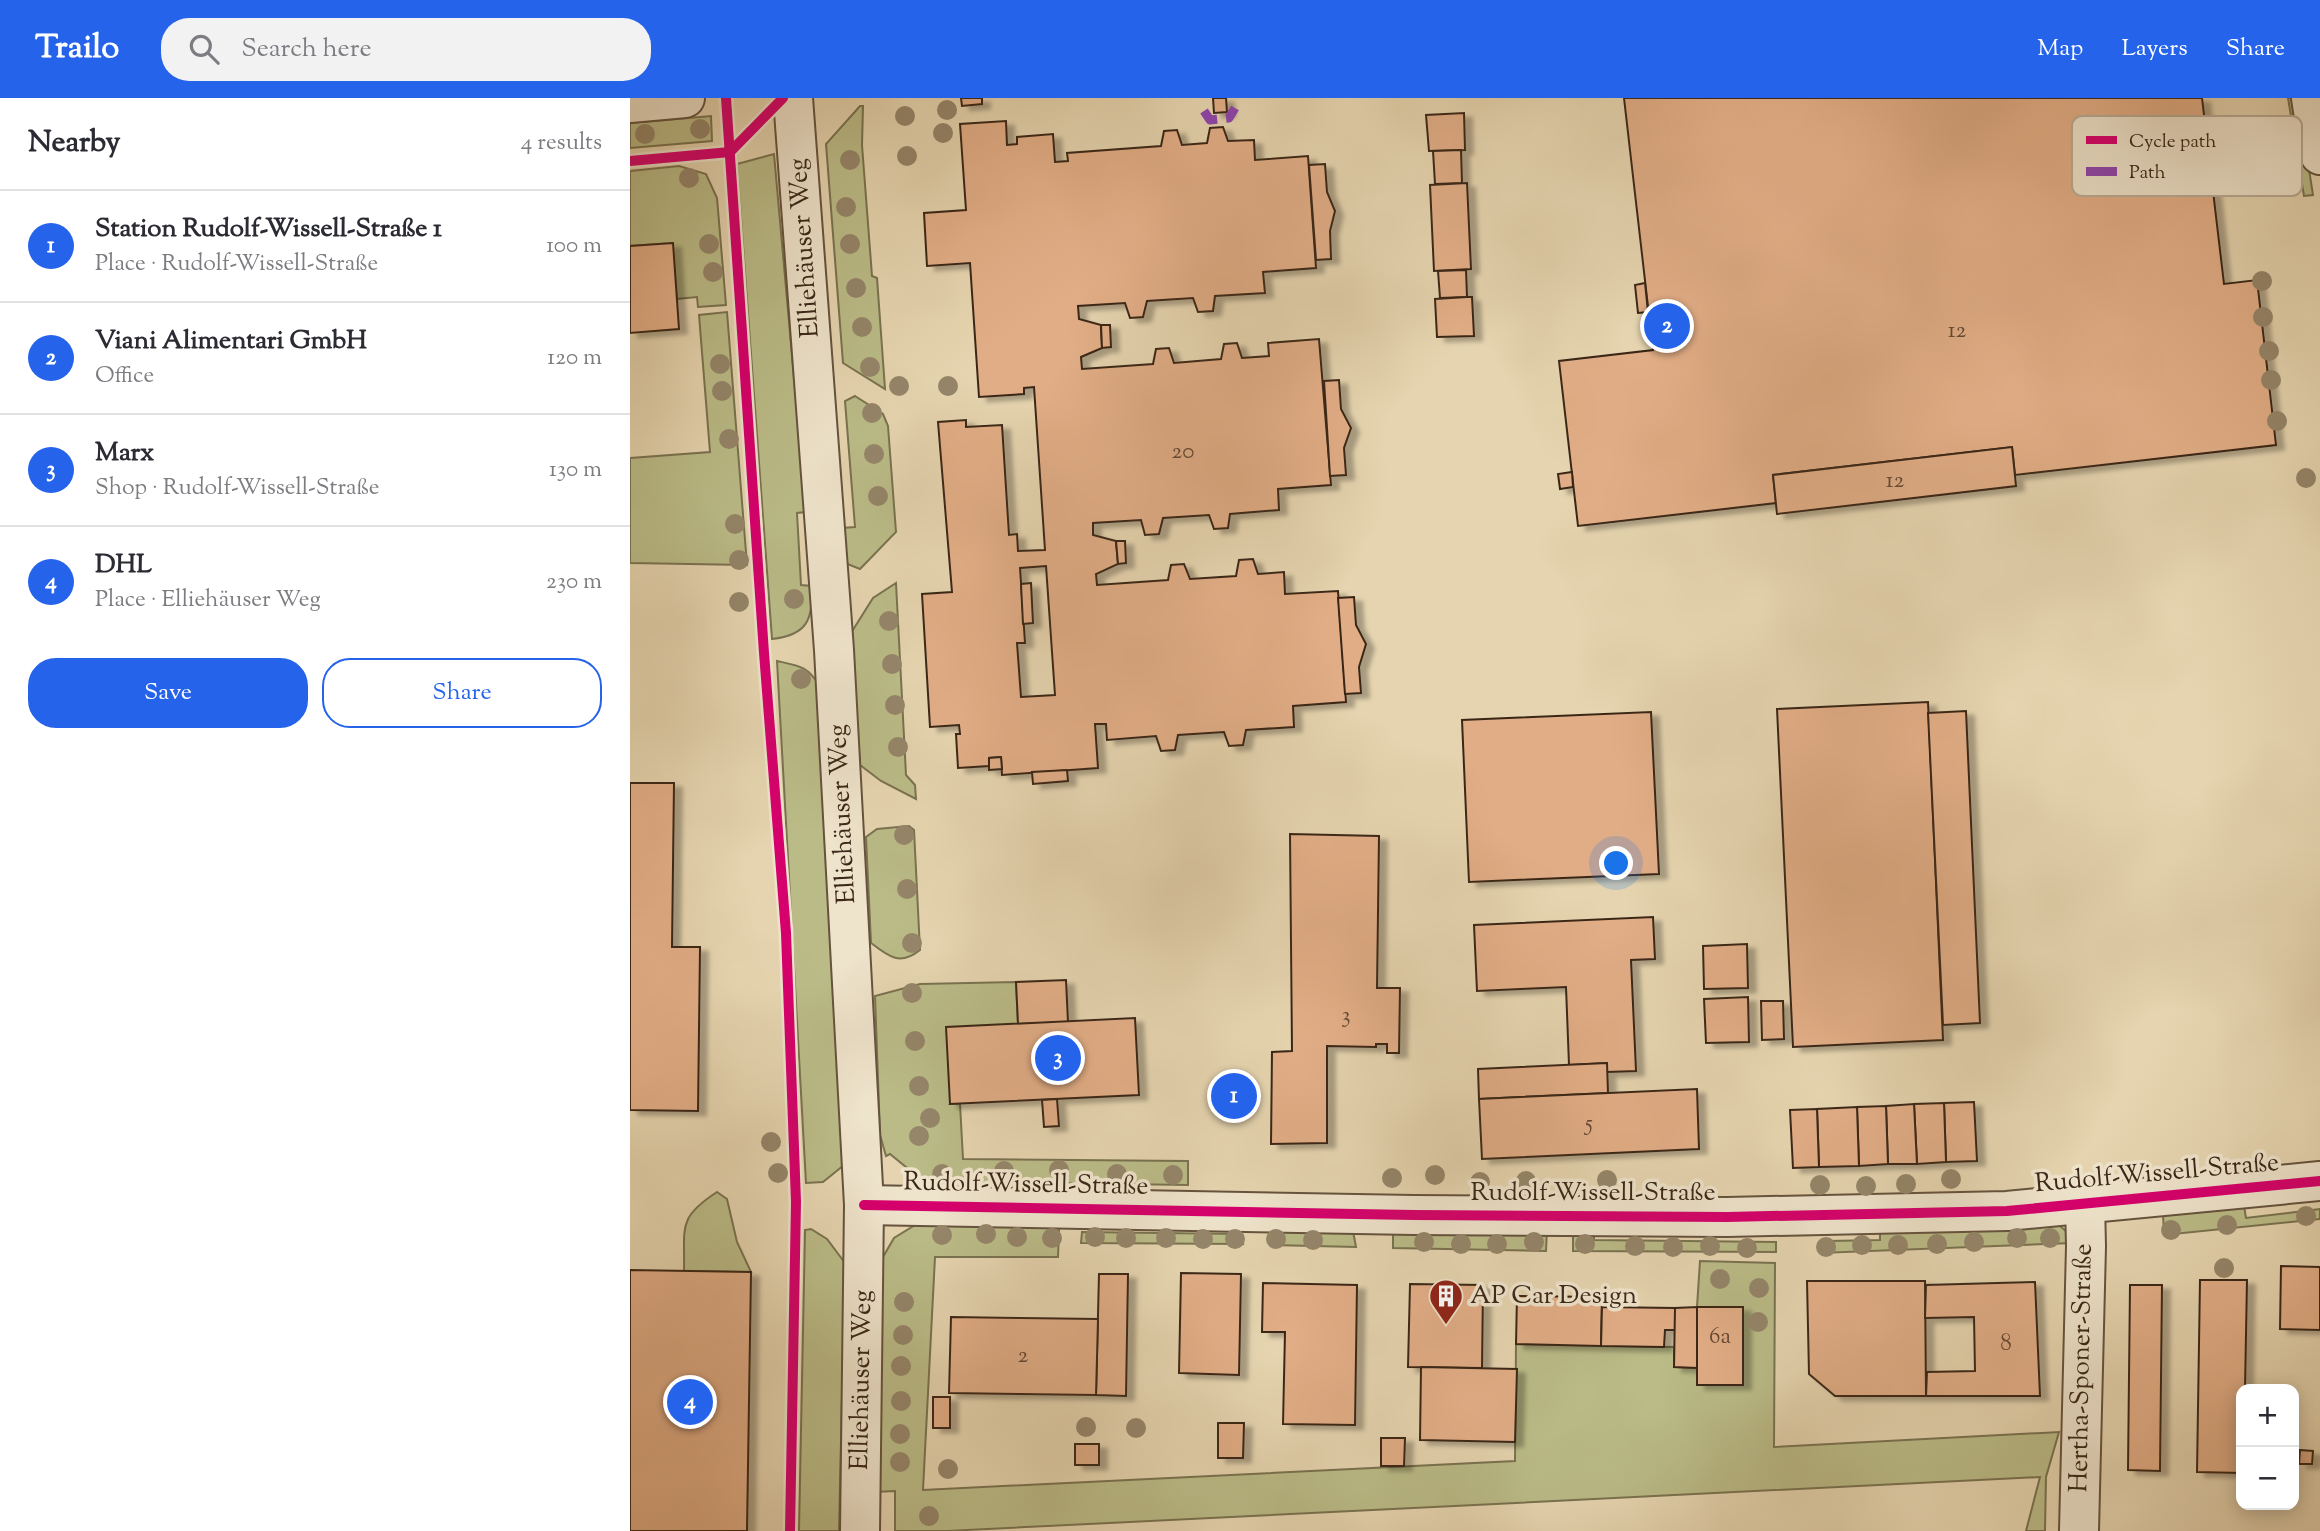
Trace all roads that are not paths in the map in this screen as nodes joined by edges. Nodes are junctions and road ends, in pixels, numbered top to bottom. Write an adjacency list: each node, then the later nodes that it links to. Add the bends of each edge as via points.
1 (685, 98): 4 (street)
2 (793, 98): 8 (street, Elliehäuser Weg, via 833,638)
3 (2311, 98): 5 (street)
4 (630, 103)
5 (2320, 155)
6 (2320, 1181): 7 (street, Rudolf-Wissell-Straße)
7 (2085, 1204): 8 (street, Rudolf-Wissell-Straße, via 2007,1211 1727,1217); 10 (street, Hertha-Sponer-Straße)
8 (864, 1205): 9 (street, Elliehäuser Weg)
9 (860, 1531)
10 (2079, 1531)

